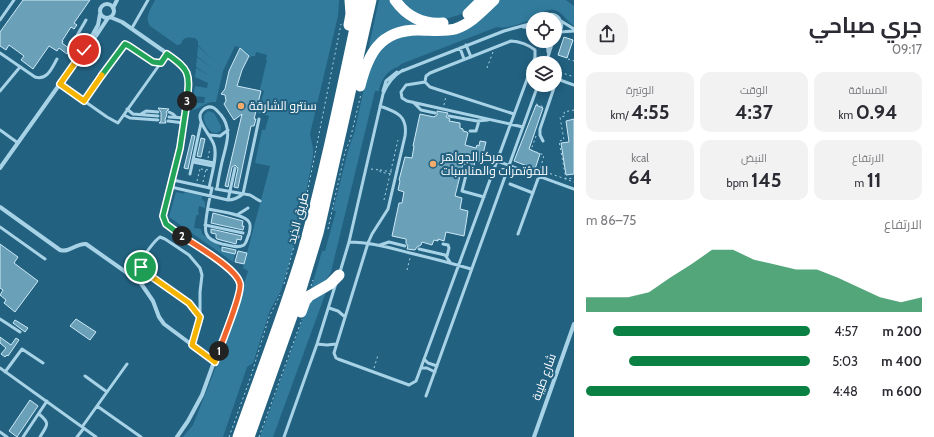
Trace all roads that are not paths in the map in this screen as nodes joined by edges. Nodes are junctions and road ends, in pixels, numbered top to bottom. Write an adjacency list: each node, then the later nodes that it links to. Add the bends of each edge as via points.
1 (14, 0): 14 (lane)
2 (117, 0): 11 (street)
3 (148, 0): 20 (lane)
4 (350, 0): 47 (highway, via 350,22 337,83)
5 (361, 0): 47 (highway, طريق الذيد)
6 (371, 0): 74 (highway, طريق الذيد)
7 (395, 0): 8 (highway, via 411,16 438,24 460,19)
8 (482, 0)
9 (494, 0): 74 (highway, via 462,26 445,30 406,30 388,37 378,45 364,67 352,111)
10 (108, 2): 11 (street); 12 (street, via 101,6)
11 (114, 9): 13 (street); 16 (street)
12 (100, 14): 13 (street, via 104,18); 28 (street, via 97,29)
13 (109, 18): 16 (street); 28 (street)
14 (0, 20)
15 (86, 20): 28 (lane, via 75,39)
16 (122, 22): 20 (street)
17 (562, 22): 22 (lane)
18 (526, 25): 19 (lane)
19 (519, 27): 21 (lane); 24 (lane)
20 (132, 28): 30 (street)
21 (526, 28)
22 (574, 30): 23 (lane)
23 (562, 32)
24 (466, 45): 25 (lane); 33 (lane)
25 (460, 48): 35 (lane); 49 (lane, via 396,75 389,82)
26 (548, 48): 31 (lane)
27 (550, 48): 31 (lane)
28 (84, 50): 42 (street)
29 (0, 53): 38 (lane)
30 (167, 54): 37 (lane); 65 (street, via 182,64 187,72)
31 (548, 54)
32 (535, 56): 33 (lane, via 535,50 530,46 514,41)
33 (471, 57): 35 (lane)
34 (57, 59): 38 (lane, via 42,78 35,77)
35 (464, 59): 40 (lane, via 428,74)
36 (153, 62): 37 (lane); 39 (lane); 46 (lane, via 127,44 124,45)
37 (161, 63): 39 (lane)
38 (20, 67): 44 (lane)
39 (156, 69): 50 (lane)
40 (425, 82): 48 (lane, via 410,84 402,89 402,98); 55 (lane, via 430,87)
41 (526, 82): 55 (lane)
42 (60, 84): 46 (lane); 76 (street)
43 (574, 85): 75 (lane, via 560,80 556,82 540,129)
44 (0, 91)
45 (535, 92): 69 (lane)
46 (84, 101): 56 (lane, via 118,123)
47 (339, 101): 153 (highway, طريق الذيد, via 302,252)
48 (413, 102): 53 (lane, via 421,110); 63 (lane)
49 (380, 106): 107 (lane); 108 (lane, via 400,115 405,131 388,209)
50 (127, 109): 54 (lane); 56 (lane)
51 (158, 112): 54 (lane, via 146,111)
52 (169, 112): 60 (lane)
53 (436, 113)
54 (140, 114): 57 (lane)
55 (514, 114): 68 (lane)
56 (124, 115): 61 (lane, via 130,118)
57 (158, 116)
58 (449, 116): 66 (lane)
59 (169, 117): 60 (lane)
60 (176, 118): 65 (lane)
61 (158, 120)
62 (259, 120): 94 (lane)
63 (490, 120): 66 (lane); 68 (lane)
64 (168, 121): 65 (lane)
65 (185, 121): 86 (street)
66 (479, 121): 72 (lane, via 476,131)
67 (201, 123): 70 (lane, via 199,117 202,111 207,107 212,108 222,117); 73 (lane); 77 (lane)
68 (510, 123): 69 (lane); 78 (lane)
69 (522, 127): 80 (lane)
70 (228, 129): 73 (lane, via 220,136); 90 (lane)
71 (0, 130): 76 (lane)
72 (470, 131)
73 (210, 136): 79 (lane, via 215,147)
74 (340, 139): 128 (highway, طريق الذيد, via 312,255)
75 (543, 140)
76 (18, 143): 81 (street)
77 (194, 160): 79 (lane); 84 (lane)
78 (497, 161): 80 (lane); 83 (lane)
79 (213, 165): 89 (lane)
80 (509, 165): 85 (lane); 117 (lane)
81 (0, 168)
82 (235, 168): 92 (lane)
83 (493, 173): 96 (lane); 96 (lane, via 470,169 467,171 462,191)
84 (190, 174)
85 (539, 176): 91 (lane); 93 (lane)
86 (173, 180): 88 (street); 89 (lane)
87 (510, 184): 93 (lane)
88 (171, 187): 95 (lane); 130 (street, via 163,213 164,222 229,268 240,282 239,293)
89 (210, 188): 90 (lane); 95 (lane)
90 (216, 189): 92 (lane)
91 (574, 189)
92 (230, 192): 94 (lane); 97 (lane)
93 (533, 193): 106 (lane)
94 (243, 194): 97 (lane); 98 (lane)
95 (210, 196): 97 (lane); 101 (lane)
96 (484, 197): 116 (lane)
97 (228, 200)
98 (260, 201)
99 (0, 207): 127 (street, via 60,250 67,251 80,244 86,244 134,277 153,301 161,321)
100 (248, 208): 102 (lane)
101 (208, 209): 102 (lane); 103 (lane)
102 (237, 215): 103 (lane, via 250,222 247,240 241,247 213,241 205,231)
103 (205, 225): 105 (lane)
104 (0, 227): 114 (lane)
105 (243, 233)
106 (518, 234)
107 (349, 242): 108 (lane); 118 (lane)
108 (368, 243): 110 (lane); 121 (lane)
109 (444, 244): 113 (lane, via 449,248)
110 (380, 245): 111 (lane, via 389,242); 115 (lane)
111 (405, 246)
112 (419, 249): 113 (lane)
113 (447, 256): 115 (lane)
114 (45, 259)
115 (450, 262): 116 (lane)
116 (459, 265): 117 (lane); 129 (lane)
117 (471, 269): 133 (lane)
118 (339, 275): 119 (lane); 128 (highway, via 330,284 309,296 293,332)
119 (329, 308): 121 (lane); 125 (lane)
120 (200, 317): 120 (lane, via 200,268 192,258 166,238 158,238 142,260 142,269 189,303); 127 (lane)
121 (345, 317): 126 (lane)
122 (0, 319): 124 (lane)
123 (574, 324): 156 (street, شارع طيبة)
124 (20, 332)
125 (317, 344): 126 (lane); 155 (lane)
126 (336, 344): 135 (lane, via 336,358 409,385 416,381)
127 (192, 345): 130 (street)
128 (281, 347): 154 (highway, طريق الذيد)
129 (424, 359): 133 (lane); 135 (lane)
130 (215, 362): 152 (street, via 196,408)
131 (44, 363): 136 (lane, via 22,349)
132 (127, 364): 139 (lane)
133 (437, 366): 137 (lane)
134 (0, 368): 136 (lane)
135 (421, 368): 137 (lane)
136 (5, 372): 141 (lane)
137 (435, 372): 140 (lane)
138 (85, 376): 139 (lane)
139 (107, 392): 142 (lane)
140 (426, 396)
141 (47, 402): 143 (lane); 144 (lane)
142 (97, 406): 144 (lane); 151 (lane)
143 (39, 414): 147 (lane); 148 (lane, via 48,424)
144 (83, 428): 149 (lane); 150 (lane)
145 (0, 432): 146 (lane)
146 (7, 437)
147 (23, 437)
148 (40, 437)
149 (77, 437)
150 (96, 437)
151 (141, 437)
152 (177, 437)
153 (238, 437)
154 (249, 437)
155 (284, 437)
156 (534, 437)

